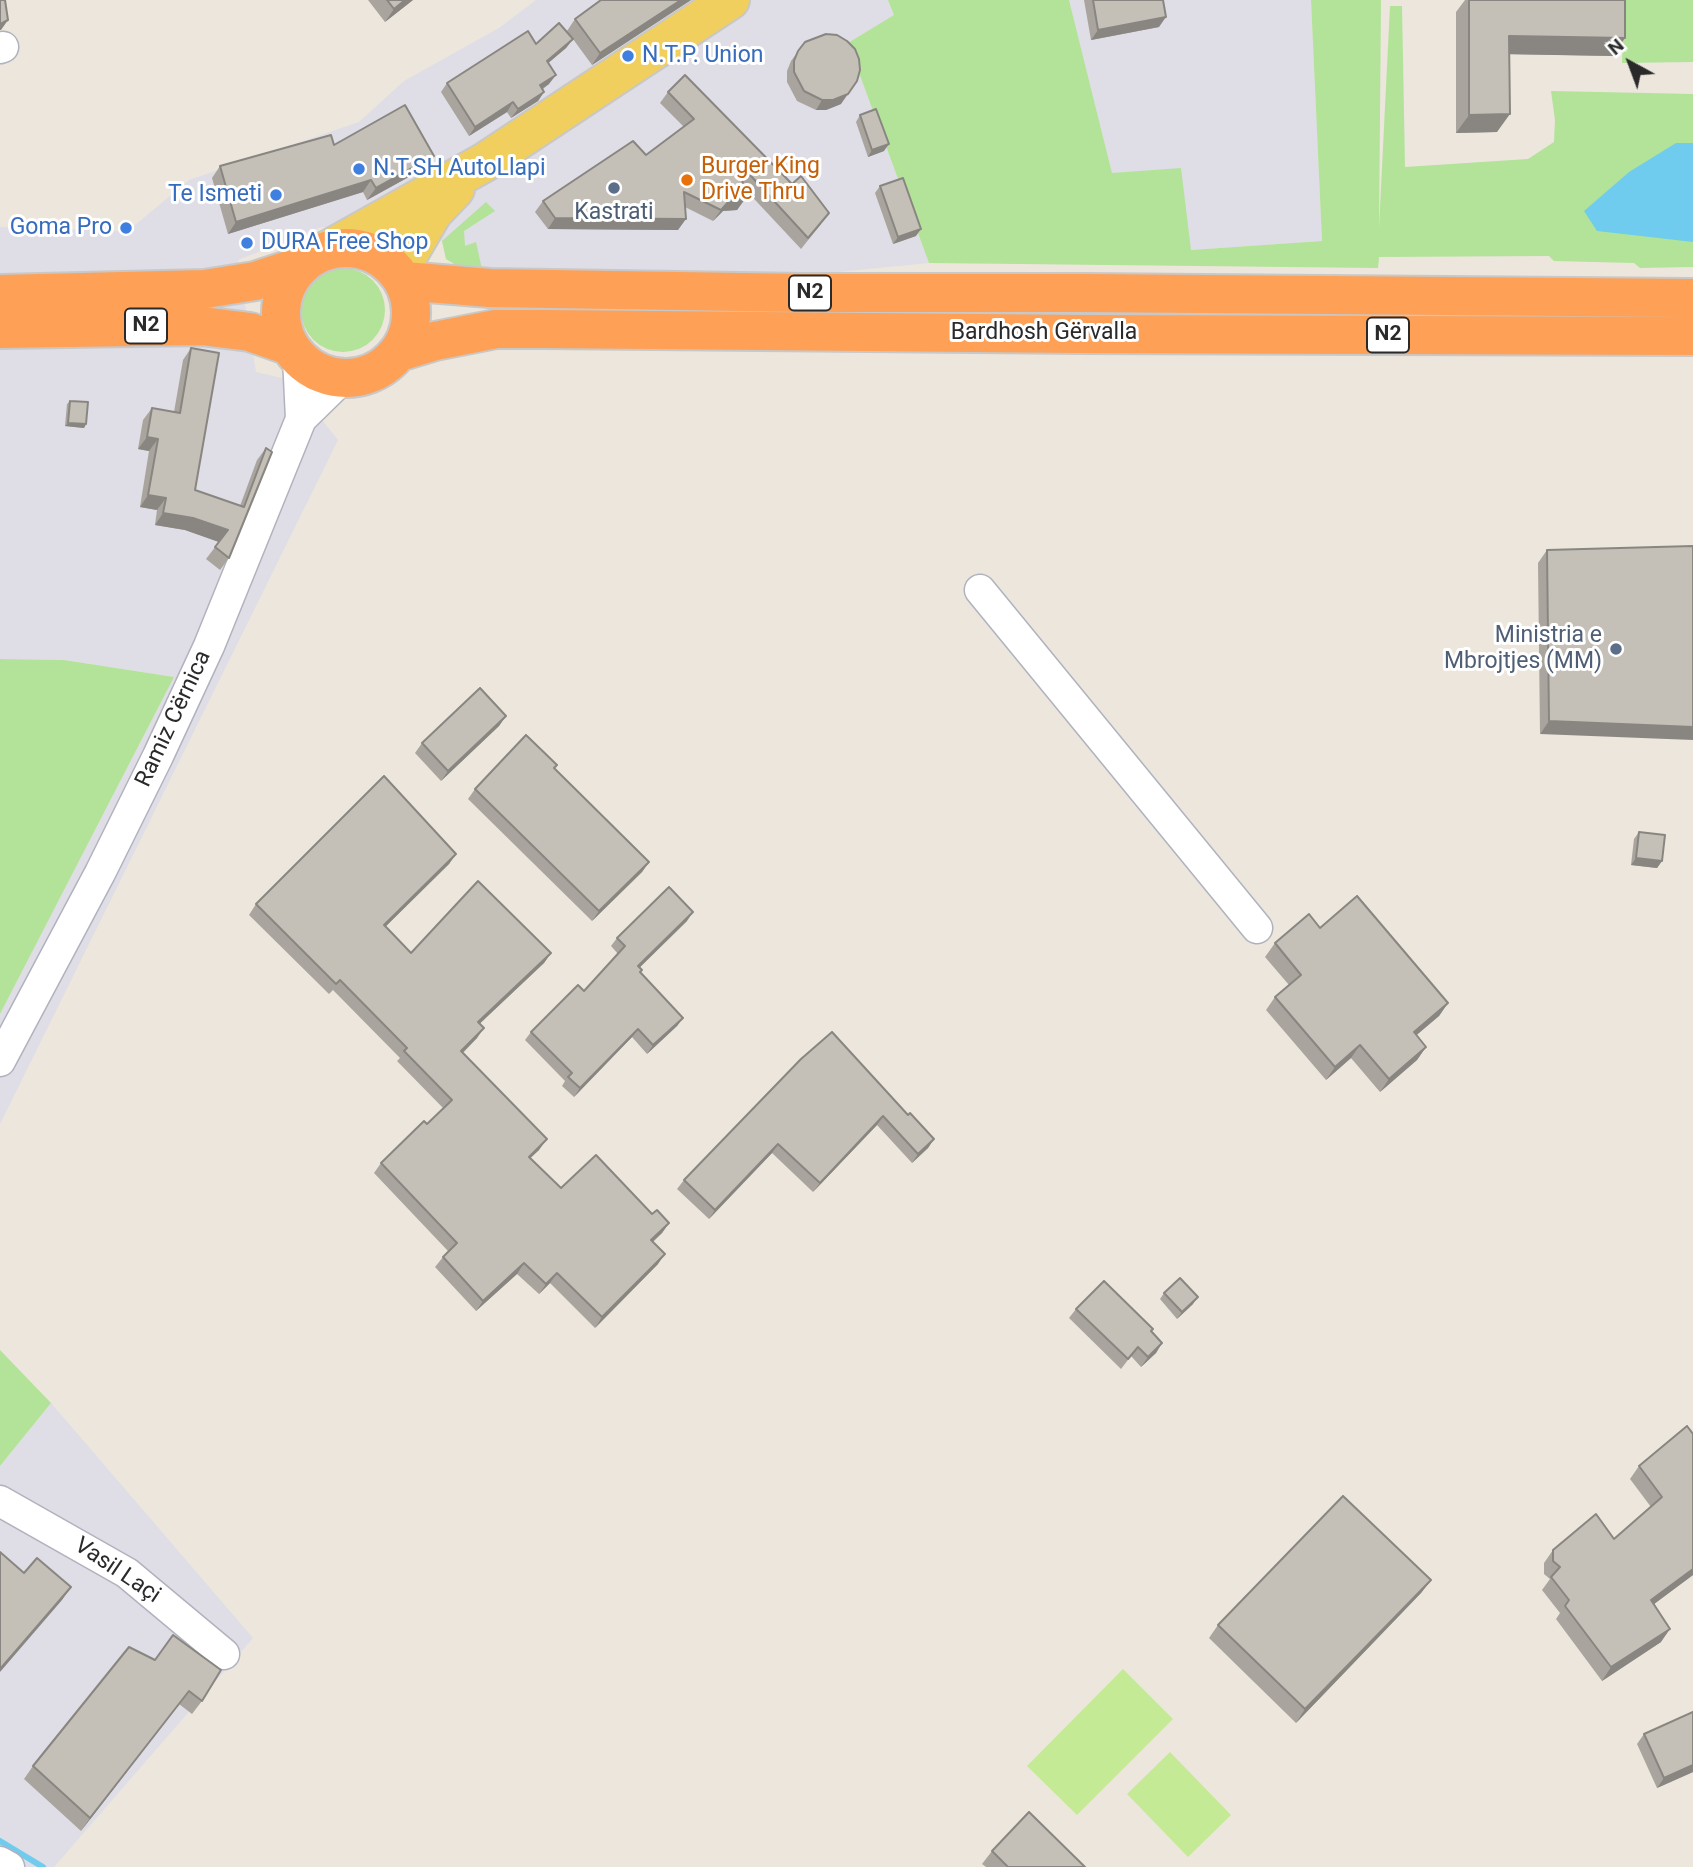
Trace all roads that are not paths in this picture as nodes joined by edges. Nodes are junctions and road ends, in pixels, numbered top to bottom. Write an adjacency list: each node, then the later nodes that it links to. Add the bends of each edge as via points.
1 (730, 0): 2 (main road)
2 (485, 162): 3 (main road); 4 (main road, via 433,212)
3 (314, 258): 4 (highway, N2, via 347,247 366,250 384,259); 5 (highway, N2, via 255,281 205,289); 9 (highway, via 288,283 281,304 282,326)
4 (401, 277): 6 (highway, Bardhosh Gërvalla / N2, via 490,288); 10 (highway, N2, via 411,299 412,318)
5 (0, 294)
6 (1693, 298)
7 (0, 330): 9 (highway, N2, via 212,326 250,332)
8 (1693, 336): 10 (highway, Bardhosh Gërvalla / N2, via 545,328 496,329)
9 (294, 351): 11 (highway, N2, via 311,368); 12 (street)
10 (398, 352): 11 (highway, N2, via 383,367 364,376)
11 (343, 378): 12 (street, Ramiz Cërnica)
12 (300, 418): 15 (street, Ramiz Cërnica, via 209,646 158,756)
13 (979, 590): 14 (street)
14 (1257, 928)
15 (0, 1061)
16 (0, 1501): 17 (street, Vasil Laçi, via 127,1573)
17 (225, 1654)
18 (0, 1861): 19 (street)
19 (9, 1867)

